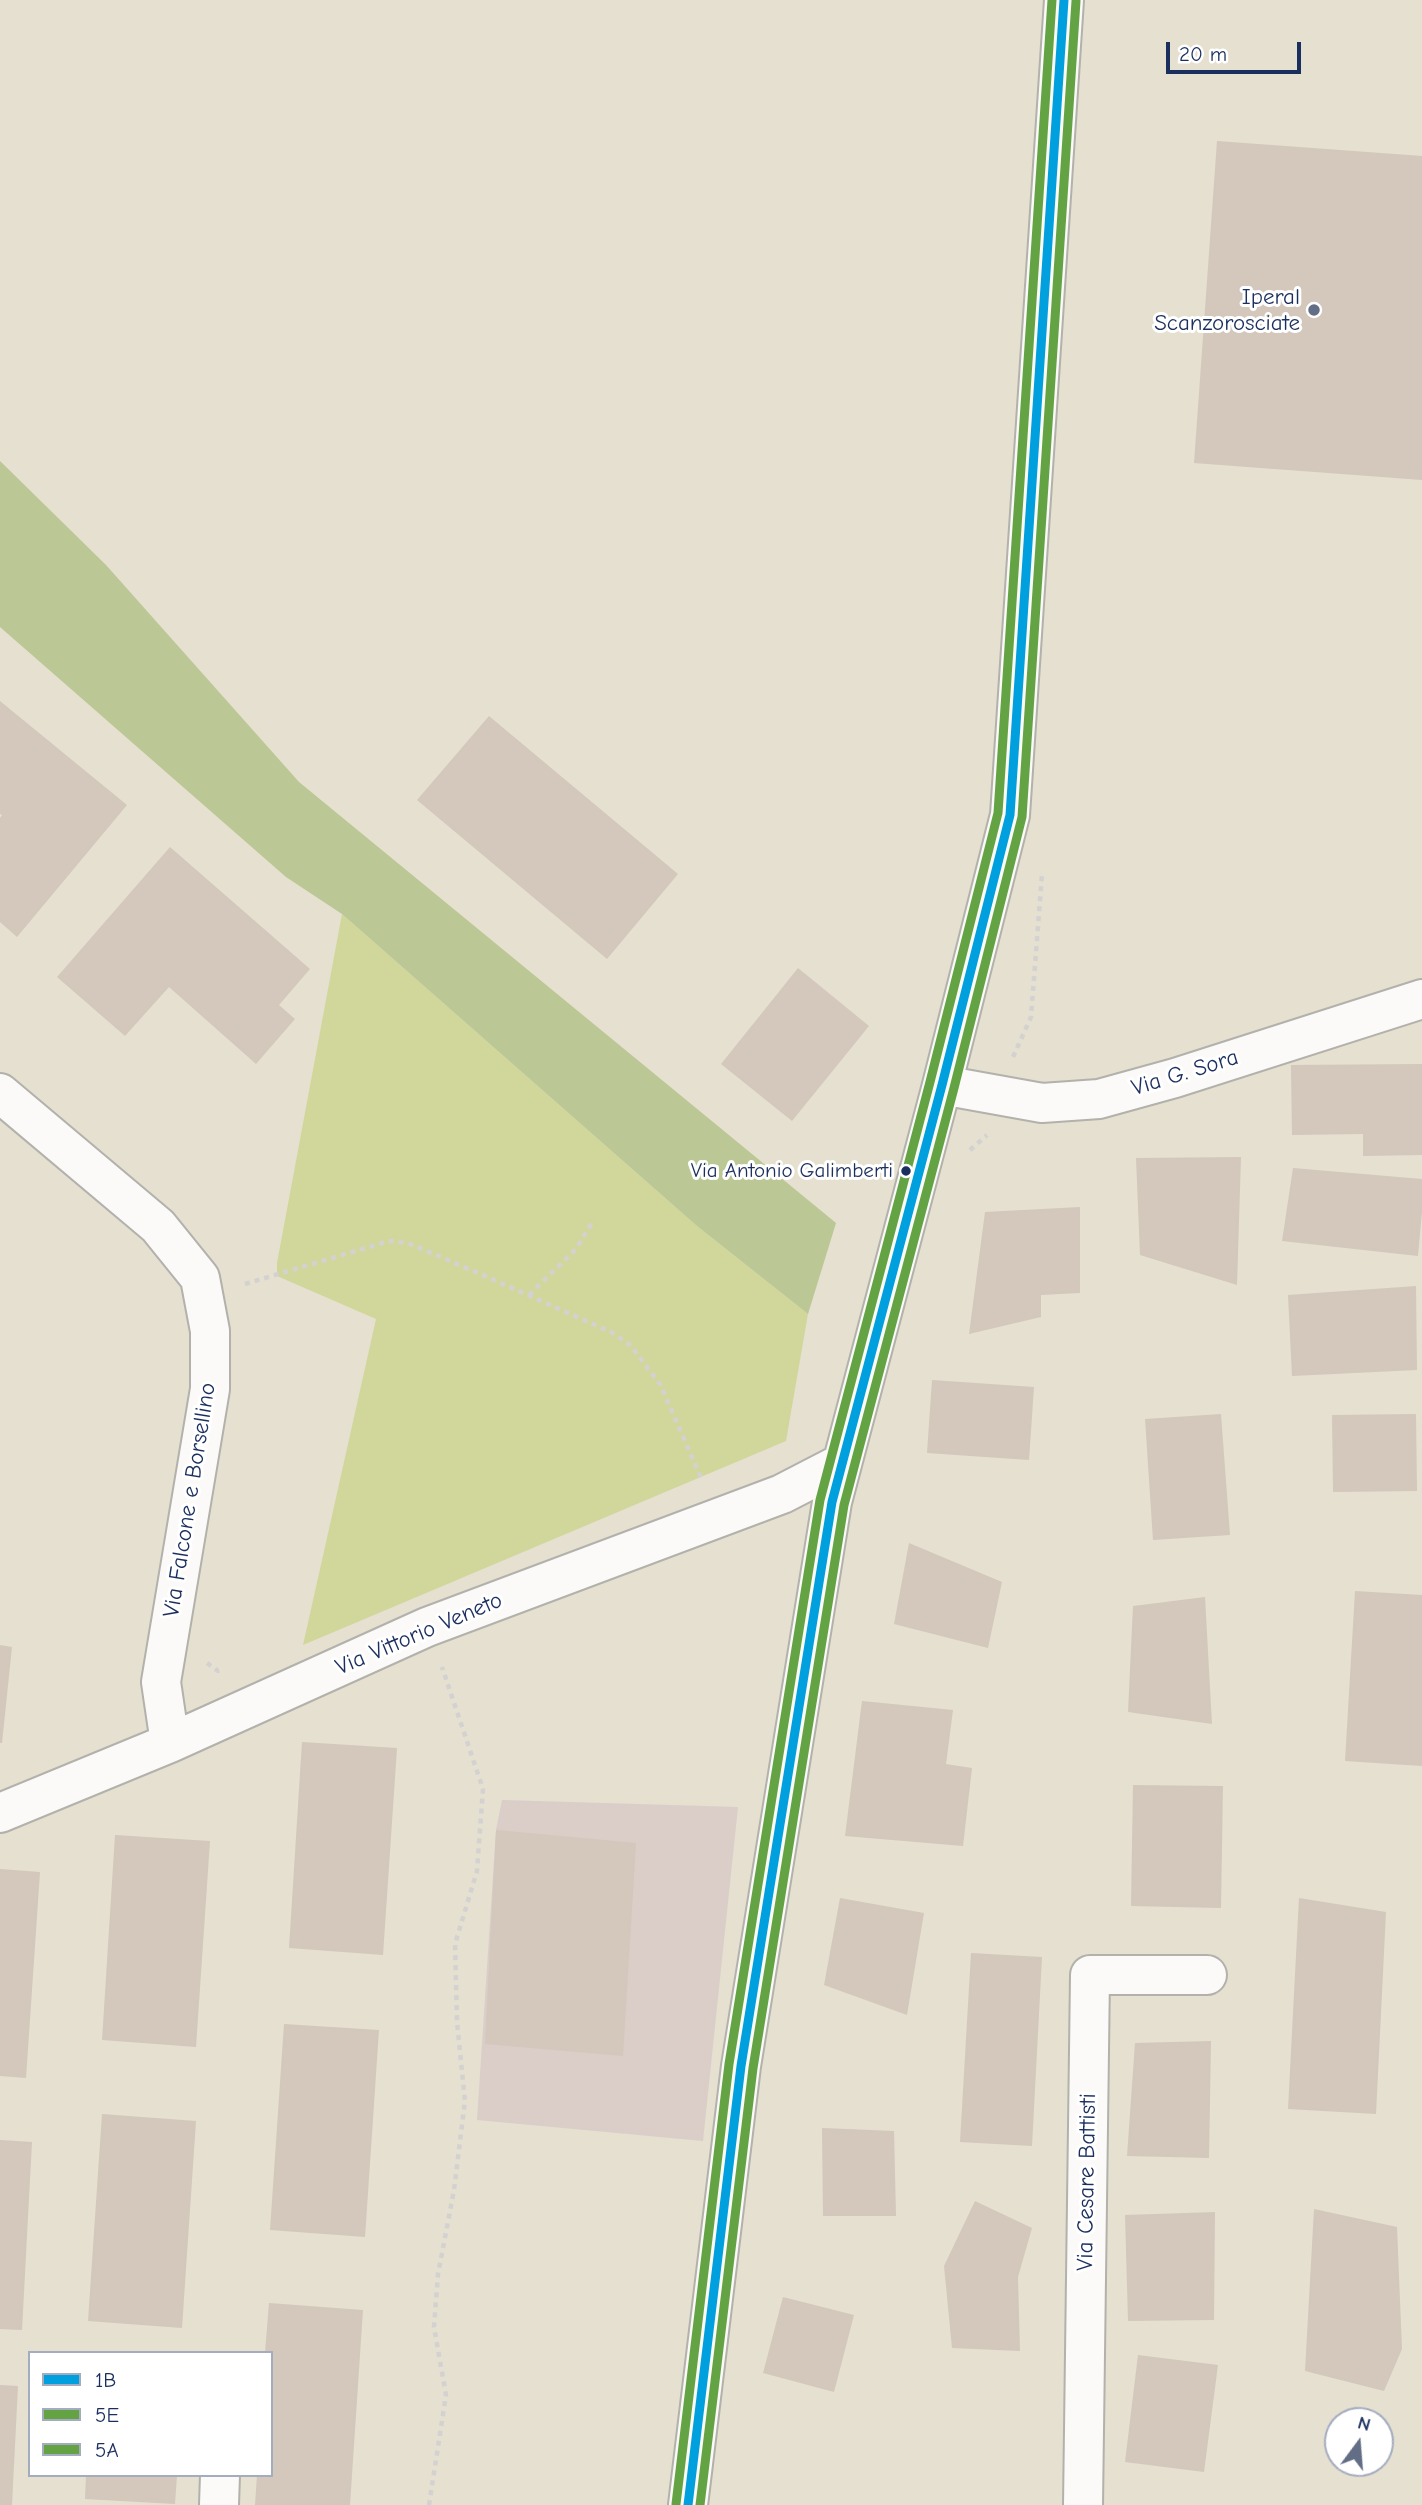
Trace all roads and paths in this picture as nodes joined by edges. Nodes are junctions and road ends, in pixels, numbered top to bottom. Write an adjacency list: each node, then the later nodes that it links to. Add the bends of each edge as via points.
1 (1063, 0): 3 (street, via 1010,815)
2 (1422, 999): 3 (street, Via G. Sora, via 1099,1099 1042,1102)
3 (942, 1085): 8 (street)
4 (0, 1093): 13 (street, Via Falcone e Borsellino, via 158,1226 200,1278 210,1331 210,1389 161,1682)
5 (593, 1221): 7 (path, via 576,1249)
6 (240, 1286): 7 (path, via 389,1241 408,1243)
7 (529, 1296): 9 (path, via 631,1345 660,1384)
8 (842, 1463): 10 (street, Via Vittorio Veneto, via 782,1494); 19 (street, via 816,1588 741,2066)
9 (705, 1488)
10 (427, 1627): 13 (street, Via Vittorio Veneto); 18 (path, via 483,1789 477,1871 455,1944 466,2101 438,2274 434,2327 446,2395)
11 (202, 1660): 12 (path, via 218,1671)
12 (231, 1669)
13 (170, 1744): 14 (street, Via Vittorio Veneto)
14 (0, 1813)
15 (1207, 1975): 20 (street, Via Cesare Battisti, via 1090,1975)
16 (220, 2477): 17 (street)
17 (219, 2505)
18 (429, 2505)
19 (688, 2505)
20 (1083, 2505)

